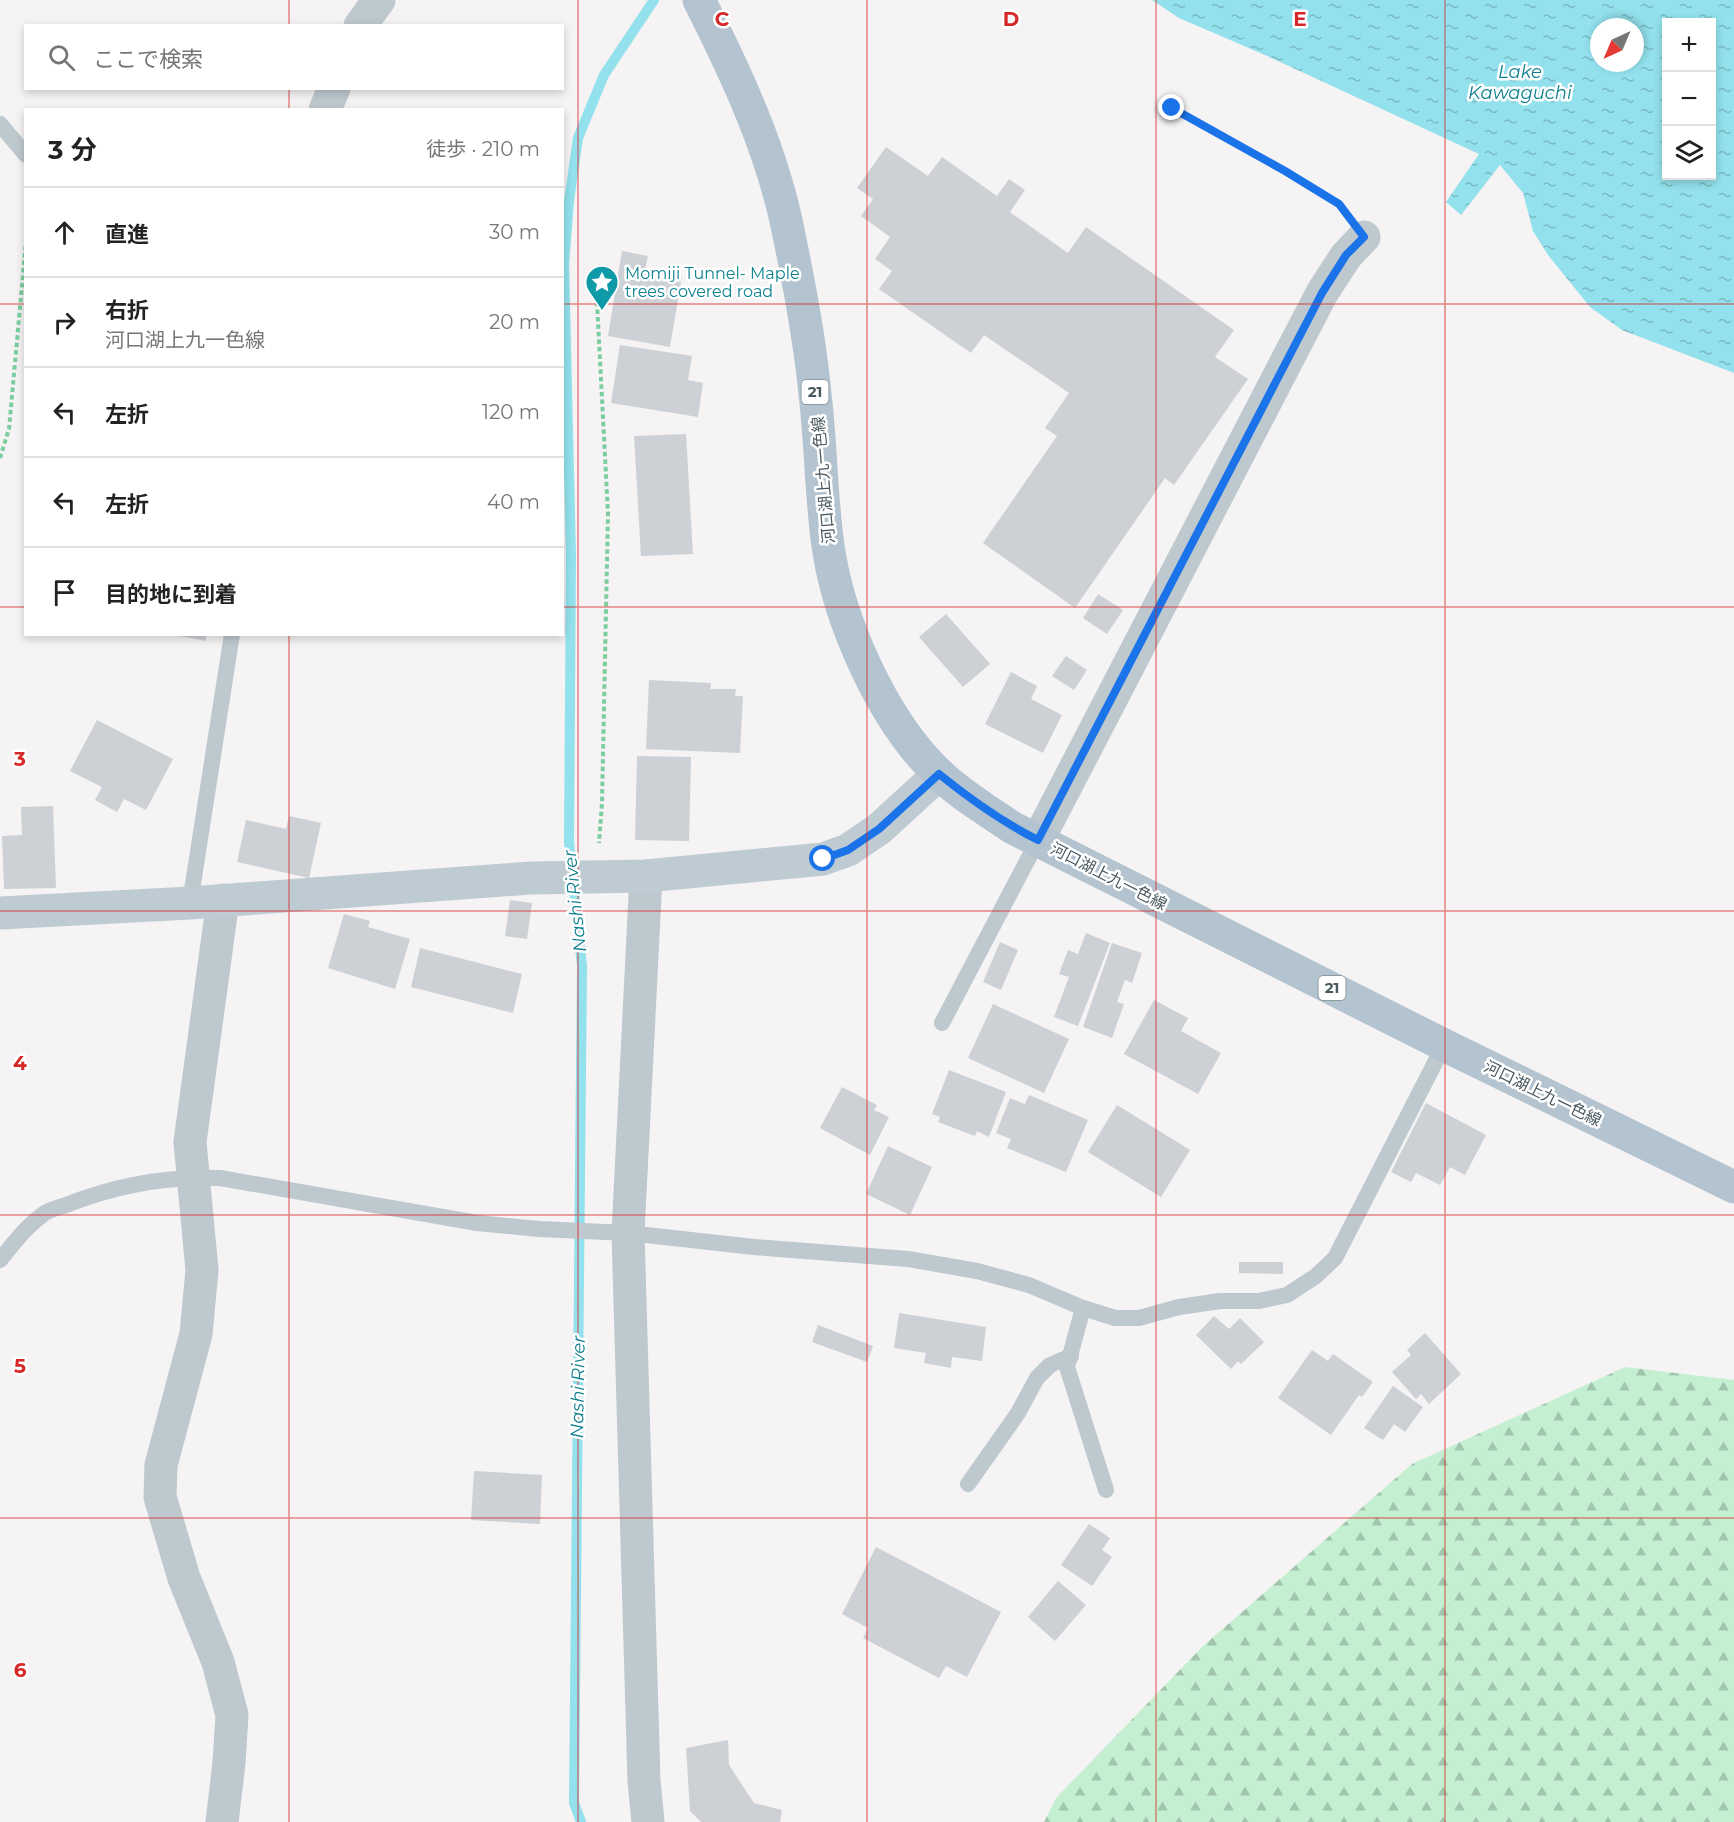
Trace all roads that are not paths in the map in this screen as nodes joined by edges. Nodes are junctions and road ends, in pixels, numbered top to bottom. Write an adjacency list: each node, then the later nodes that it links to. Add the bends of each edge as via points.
1 (379, 0): 3 (street)
2 (699, 0): 10 (main road, 河口湖上九一色線 / 21, via 752,113 789,233 815,393 828,546 847,624 886,702 909,739)
3 (361, 24)
4 (333, 90): 5 (street)
5 (326, 108)
6 (0, 123): 7 (lane)
7 (24, 153)
8 (1364, 237): 11 (street, via 1346,255 1322,293)
9 (232, 636): 14 (lane)
10 (939, 774): 11 (main road, 河口湖上九一色線 / 21, via 1013,828); 12 (street, via 879,829 848,850 823,859)
11 (1038, 840): 16 (lane); 17 (main road, 河口湖上九一色線 / 21)
12 (646, 876): 13 (street, via 531,878); 20 (street)
13 (223, 900): 14 (street); 18 (street, via 190,1142)
14 (190, 903): 15 (street)
15 (0, 913)
16 (942, 1023)
17 (1444, 1045): 19 (main road, 河口湖上九一色線 / 21); 22 (lane, via 1335,1258 1316,1275 1287,1295 1210,1302 1139,1318 1115,1318)
18 (192, 1177): 20 (lane, via 220,1178 477,1223); 21 (lane, via 140,1184 42,1214); 26 (street, via 202,1270 196,1334 161,1465 160,1497 184,1578 218,1662 232,1715)
19 (1734, 1187)
20 (628, 1233): 22 (lane, via 908,1259 1018,1282); 27 (street, via 643,1769)
21 (0, 1260)
22 (1083, 1308): 23 (lane)
23 (1071, 1356): 24 (lane, via 1050,1365 1037,1378 1018,1413); 25 (lane, via 1067,1367)
24 (968, 1484)
25 (1106, 1490)
26 (222, 1822)
27 (648, 1822)

